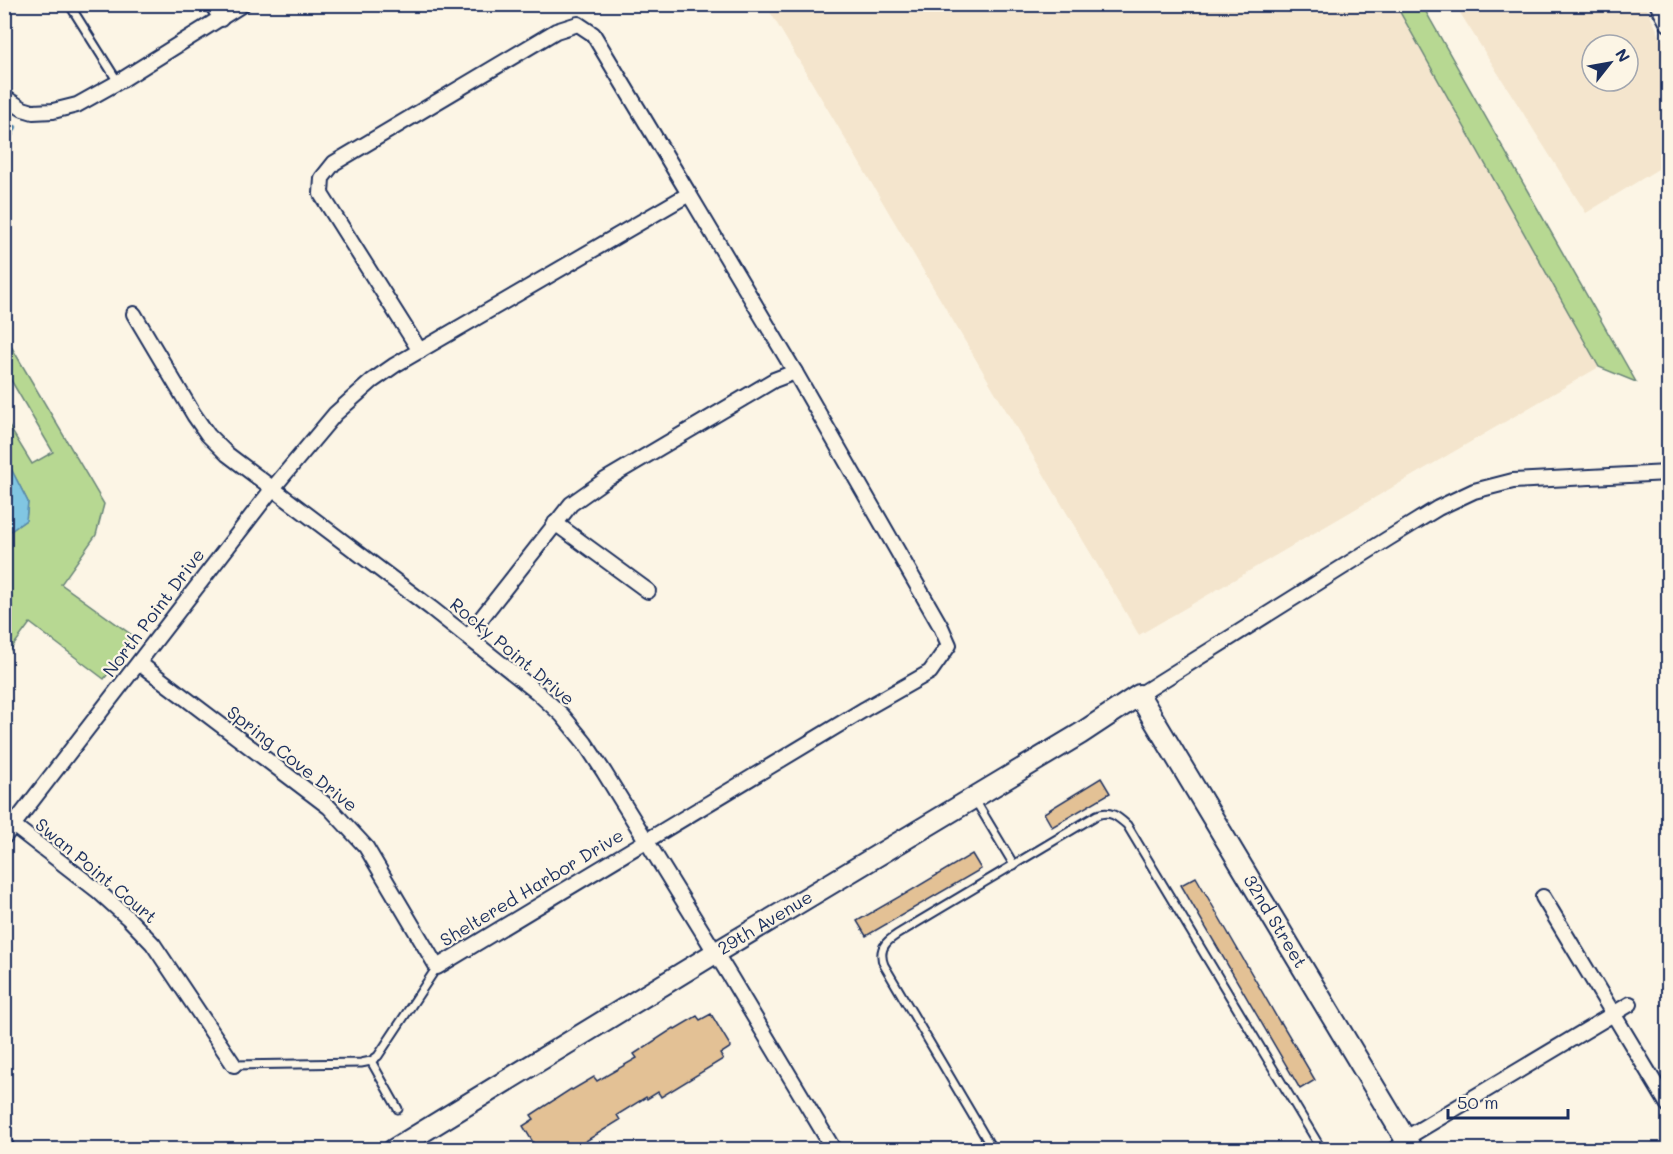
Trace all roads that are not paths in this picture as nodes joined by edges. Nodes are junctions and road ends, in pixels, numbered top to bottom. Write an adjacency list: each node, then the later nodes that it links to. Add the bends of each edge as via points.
1 (69, 4): 7 (lane)
2 (212, 4): 5 (street)
3 (243, 4): 5 (street)
4 (1657, 4): 6 (street)
5 (221, 19): 7 (street)
6 (1668, 24)
7 (118, 82): 8 (street, via 77,105 53,111 23,110)
8 (4, 97)
9 (689, 194): 11 (street, North Point Drive); 11 (street, via 593,34 578,24 556,31 334,163 321,178 321,194); 12 (street)
10 (134, 314): 14 (street, Rocky Point Drive, via 207,435)
11 (420, 351): 14 (street, North Point Drive, via 372,381 335,414)
12 (795, 372): 15 (street, via 774,380 604,480 571,504); 22 (street, Sheltered Harbor Drive, via 949,645 930,672)
13 (1668, 473): 19 (street, via 1513,481 1474,490 1438,508)
14 (273, 488): 17 (street, Rocky Point Drive); 18 (street, North Point Drive)
15 (555, 523): 16 (street); 17 (street)
16 (648, 591)
17 (469, 637): 22 (street, Rocky Point Drive, via 562,715 585,743)
18 (139, 663): 21 (street, North Point Drive); 26 (street, Spring Cove Drive, via 329,807 351,829 366,847)
19 (1139, 695): 20 (street, 29th Avenue); 34 (street, 32nd Street)
20 (973, 798): 23 (lane); 25 (street, 29th Avenue)
21 (7, 827): 30 (street, Swan Point Court, via 98,891 153,944)
22 (646, 840): 25 (street, Rocky Point Drive); 26 (street, Sheltered Harbor Drive)
23 (1014, 865): 38 (lane, via 890,940 880,956); 39 (lane, via 1096,815 1116,815 1127,825)
24 (1543, 897): 28 (street)
25 (715, 953): 36 (street, 29th Avenue); 37 (street, Rocky Point Drive)
26 (437, 967): 29 (lane)
27 (1630, 1004): 28 (street)
28 (1613, 1013): 31 (street); 34 (street)
29 (371, 1061): 30 (lane); 32 (lane)
30 (234, 1065)
31 (1668, 1105)
32 (398, 1109)
33 (4, 1143): 35 (street)
34 (1409, 1144): 40 (lane)
35 (8, 1149)
36 (393, 1149)
37 (834, 1149)
38 (993, 1149)
39 (1322, 1149)
40 (1387, 1149)

